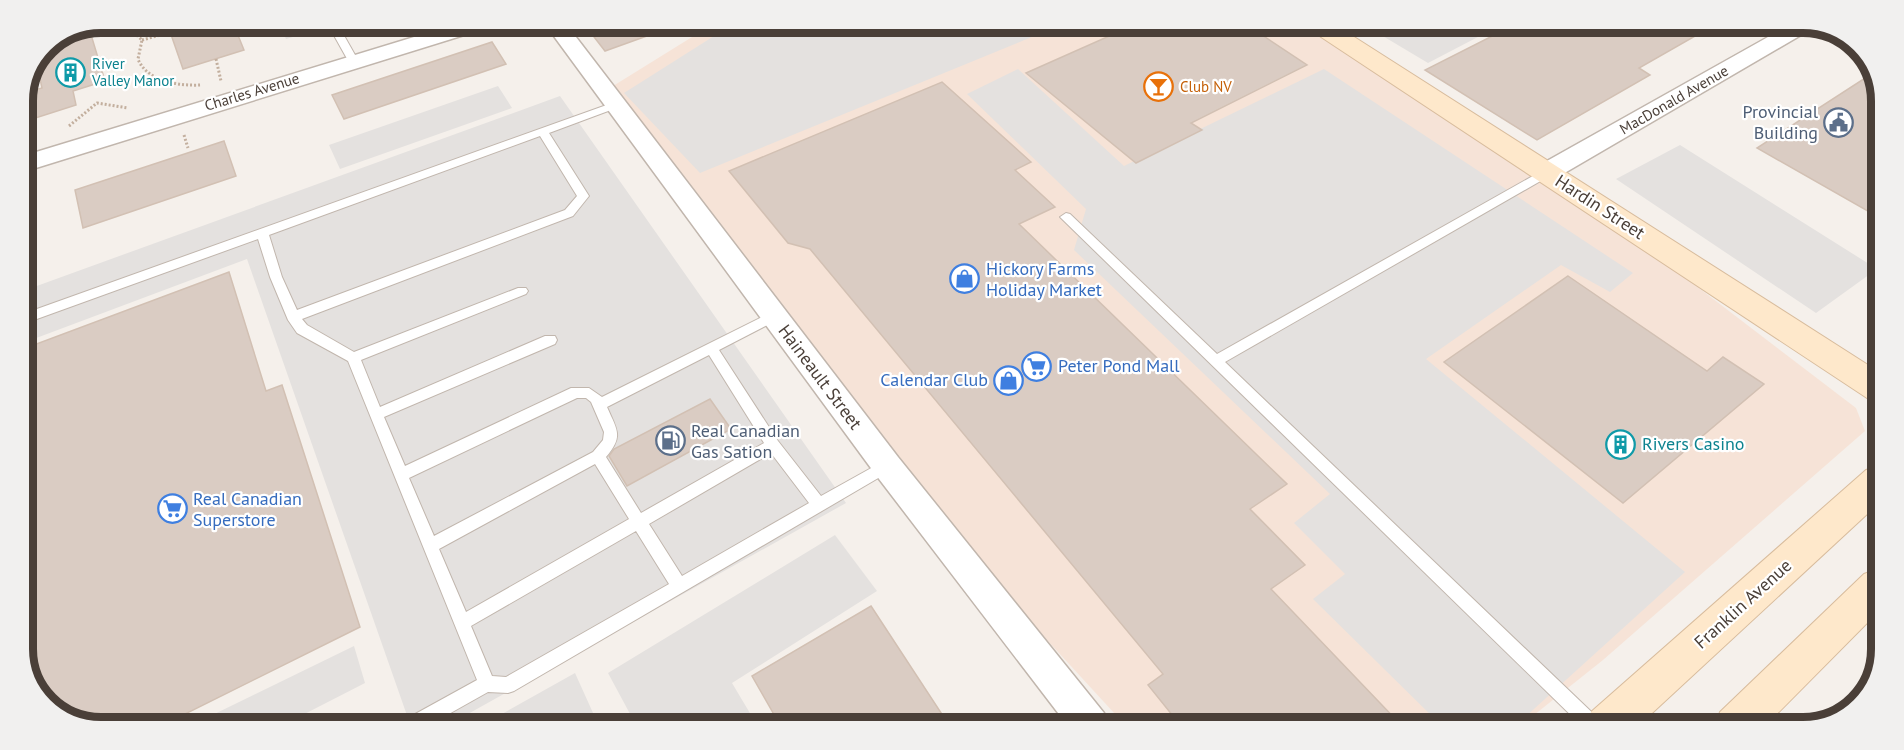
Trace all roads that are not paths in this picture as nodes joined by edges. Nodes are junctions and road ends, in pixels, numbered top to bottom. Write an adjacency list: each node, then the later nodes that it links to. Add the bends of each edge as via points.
1 (338, 33): 6 (lane)
2 (450, 33): 6 (street, Charles Avenue)
3 (562, 33): 7 (street, Haineault Street)
4 (1332, 33): 10 (main road, Hardin Street)
5 (1790, 33): 10 (street, MacDonald Avenue)
6 (354, 62): 9 (street, Charles Avenue)
7 (615, 105): 8 (lane); 15 (street, Haineault Street)
8 (542, 130): 12 (lane); 16 (lane, via 583,196 569,213)
9 (33, 161)
10 (1547, 172): 20 (lane); 21 (main road, Hardin Street)
11 (1066, 217): 20 (lane)
12 (262, 232): 14 (lane); 16 (lane)
13 (522, 291): 19 (lane)
14 (33, 315)
15 (774, 316): 18 (lane); 26 (street, Haineault Street)
16 (293, 317): 19 (lane, via 302,329)
17 (550, 340): 23 (lane)
18 (711, 348): 22 (lane); 24 (lane)
19 (353, 358): 23 (lane)
20 (1215, 360): 38 (lane)
21 (1871, 383)
22 (599, 405): 25 (lane, via 611,432 610,442); 27 (lane, via 589,393 576,392)
23 (376, 415): 27 (lane)
24 (773, 445): 29 (lane); 30 (lane)
25 (598, 456): 30 (lane); 31 (lane)
26 (887, 466): 29 (lane); 37 (street, Haineault Street)
27 (401, 475): 31 (lane)
28 (1871, 488): 39 (main road, Franklin Avenue)
29 (819, 506): 32 (lane)
30 (640, 521): 32 (lane); 34 (lane)
31 (430, 546): 34 (lane)
32 (679, 586): 35 (lane, via 508,685)
33 (1871, 593): 40 (main road)
34 (462, 622): 35 (lane)
35 (487, 684): 36 (lane)
36 (427, 717)
37 (1084, 717)
38 (1585, 717)
39 (1617, 717)
40 (1745, 717)

